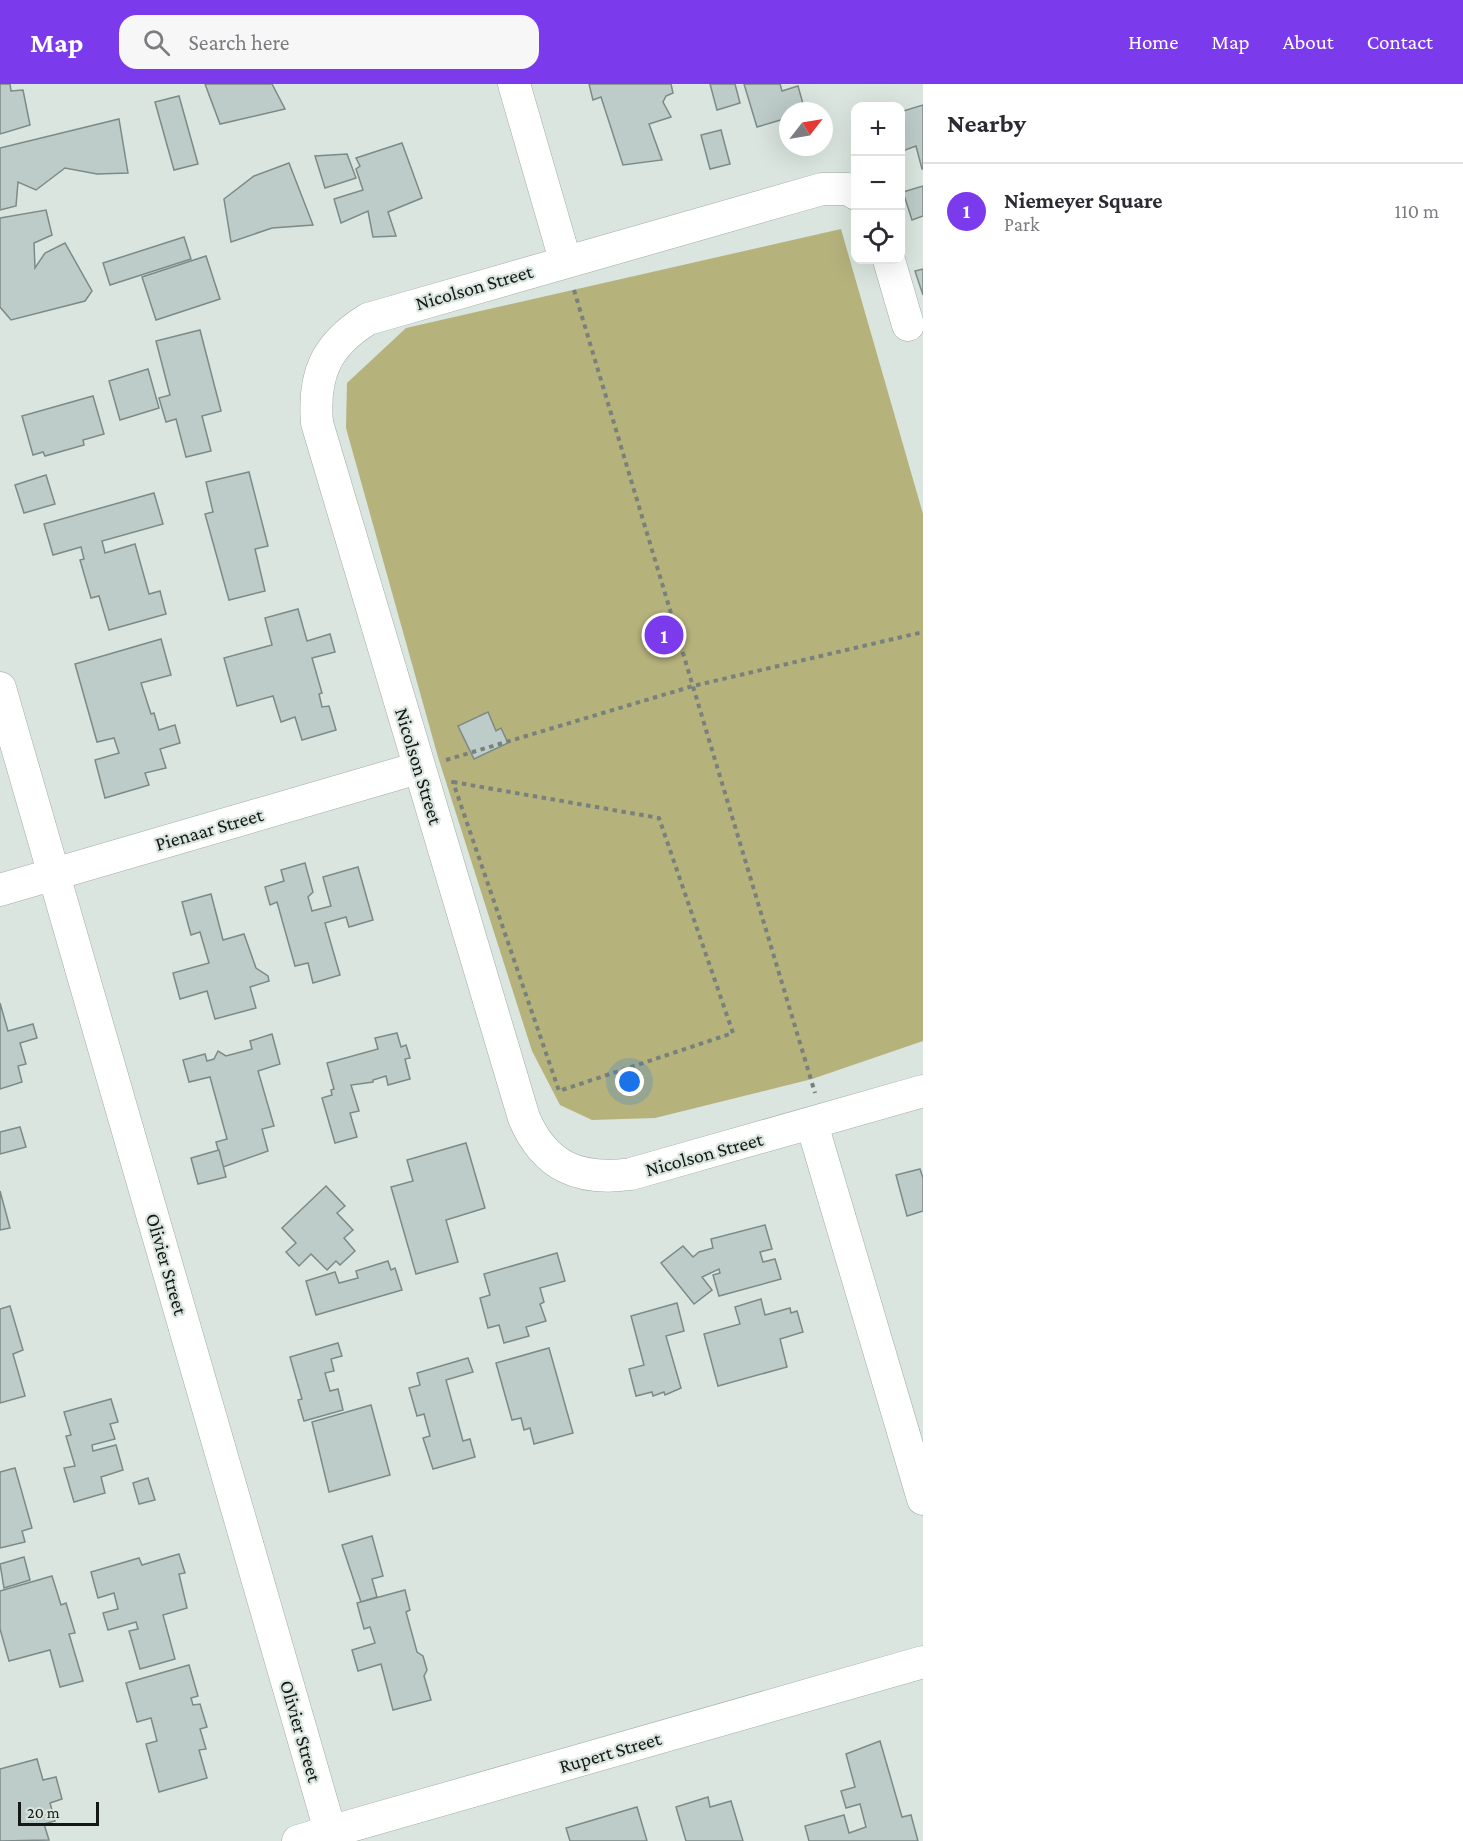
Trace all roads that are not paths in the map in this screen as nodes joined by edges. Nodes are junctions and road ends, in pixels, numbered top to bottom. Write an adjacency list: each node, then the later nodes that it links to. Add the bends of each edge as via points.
1 (514, 84): 3 (street)
2 (851, 192): 3 (street, Nicolson Street, via 841,188 822,189)
3 (565, 260): 7 (street, Nicolson Street, via 368,319 336,345 320,373 315,402 317,423)
4 (890, 264): 5 (street)
5 (908, 325)
6 (0, 688): 8 (street, Olivier Street)
7 (418, 768): 8 (street, Pienaar Street); 11 (street, Nicolson Street, via 524,1118 543,1151 570,1170 613,1177)
8 (54, 874): 9 (street, Pienaar Street); 14 (street, Olivier Street)
9 (0, 890)
10 (923, 1091): 11 (street, Nicolson Street)
11 (813, 1124): 12 (street)
12 (923, 1499)
13 (923, 1662): 14 (street, Rupert Street)
14 (332, 1836): 15 (street, Rupert Street)
15 (298, 1841)

